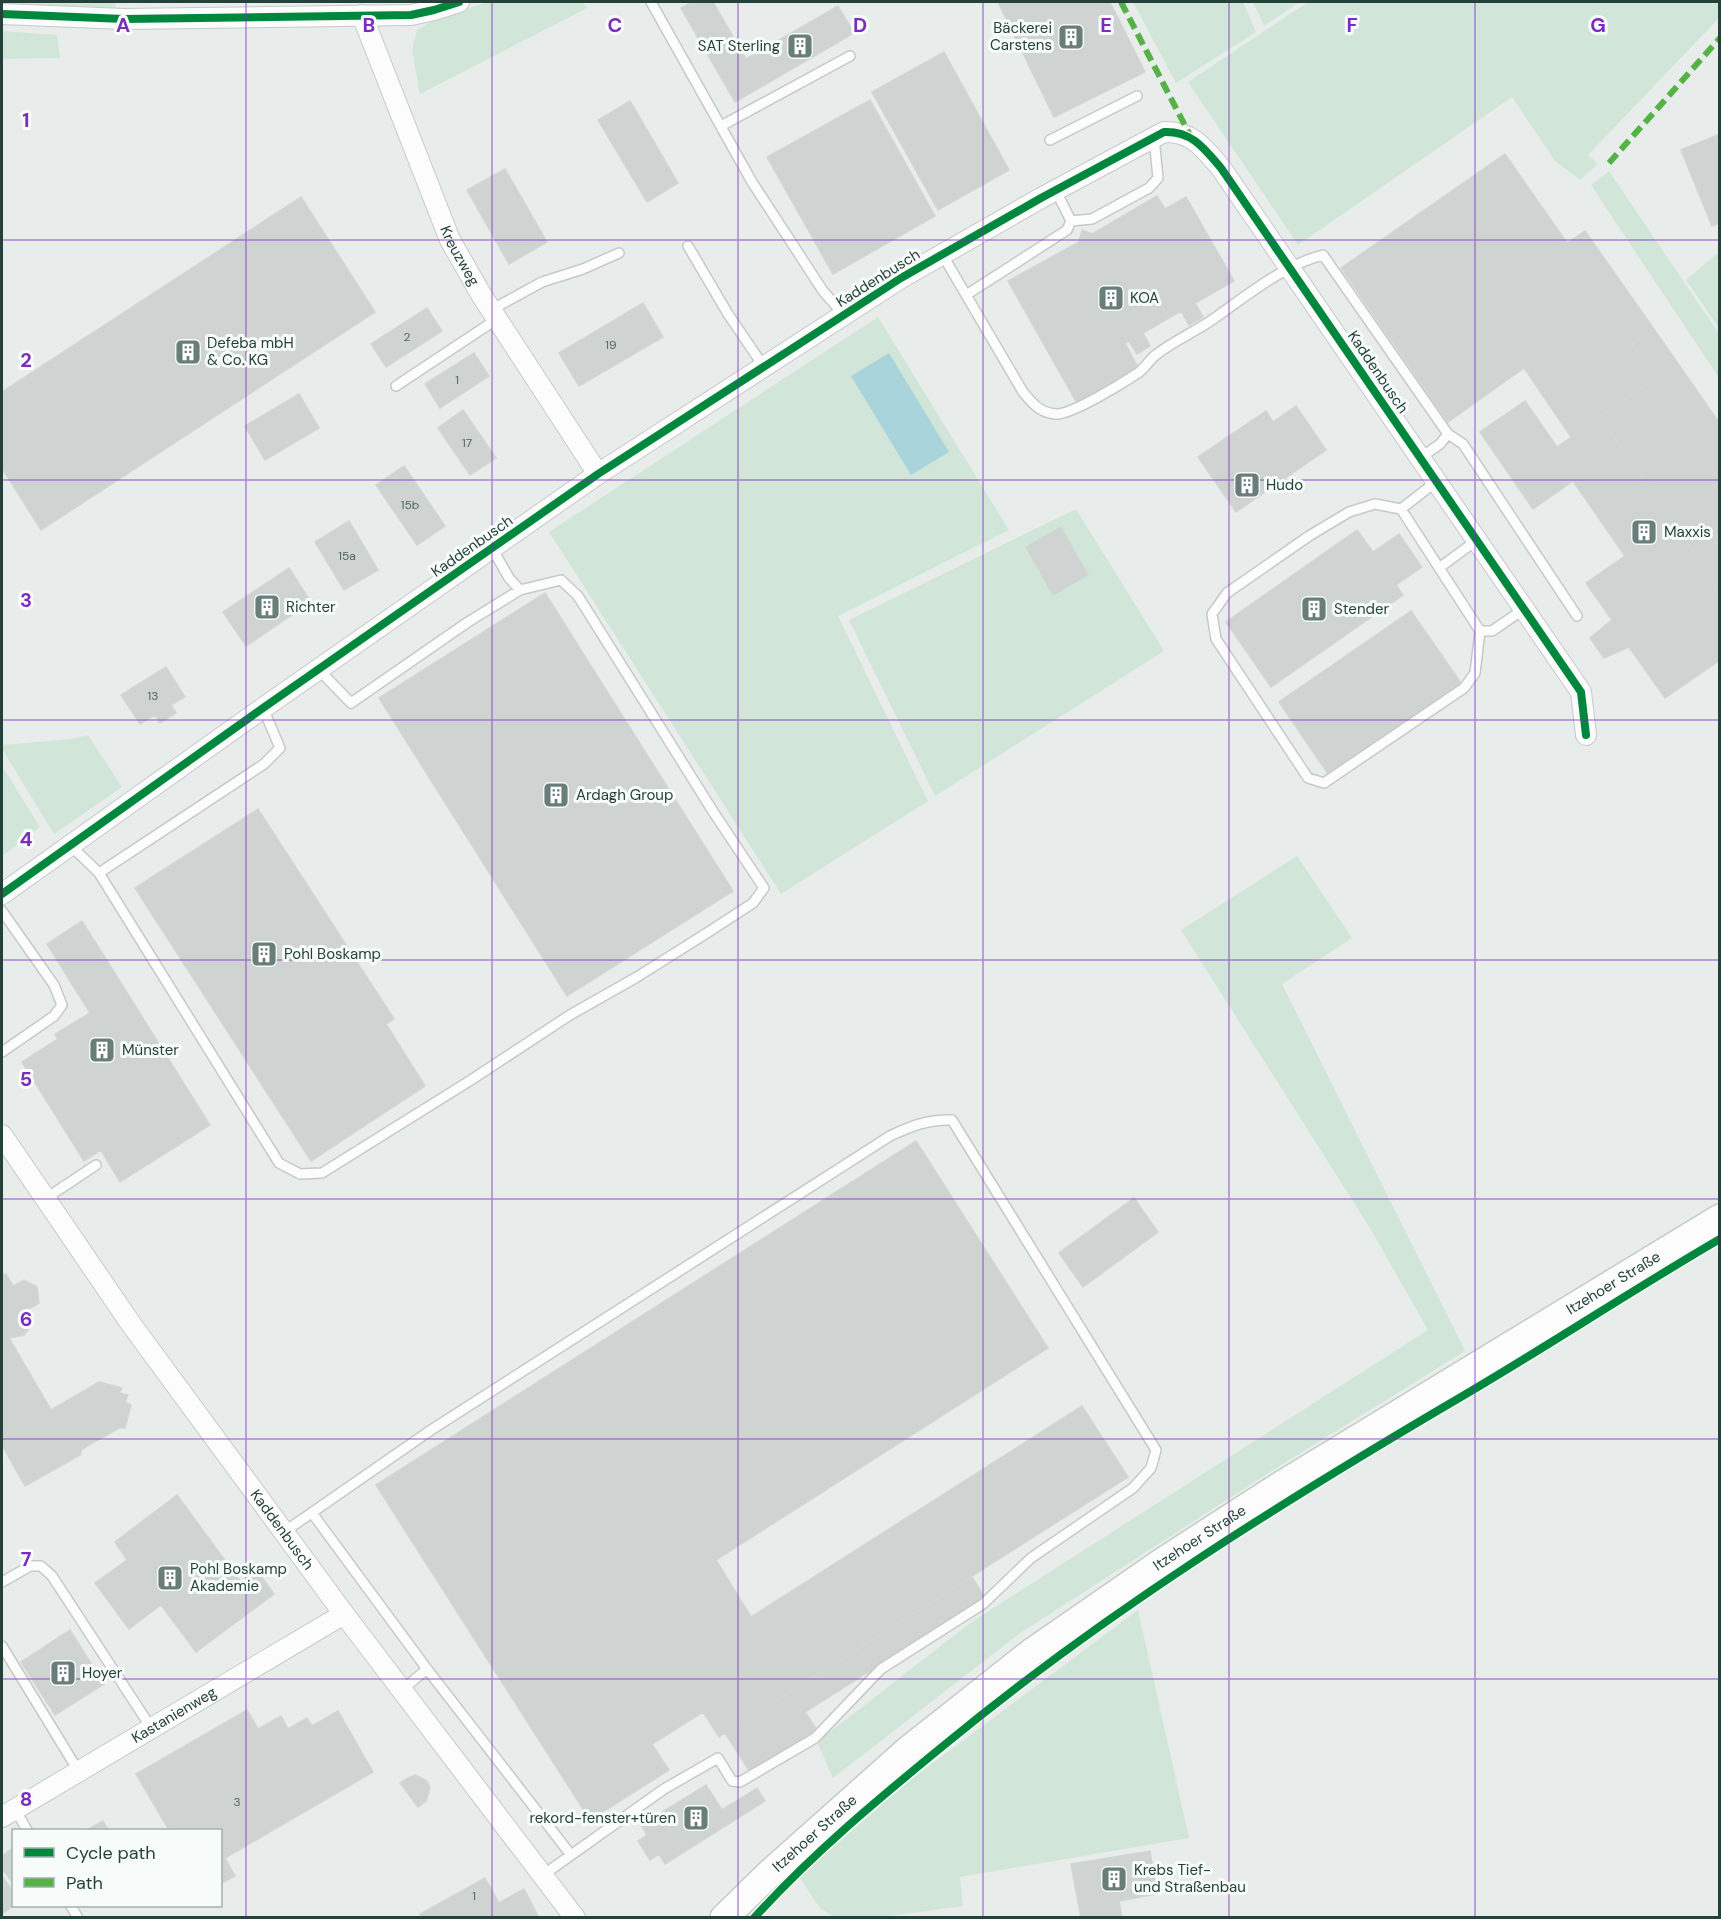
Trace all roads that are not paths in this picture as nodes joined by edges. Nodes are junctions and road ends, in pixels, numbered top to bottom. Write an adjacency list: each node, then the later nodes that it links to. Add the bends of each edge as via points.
1 (459, 2): 4 (street, via 411,15)
2 (651, 2): 7 (lane)
3 (2, 14): 4 (street, via 124,19)
4 (362, 15): 17 (street, Kreuzweg, via 450,240)
5 (850, 56): 7 (lane)
6 (1137, 96): 9 (lane)
7 (721, 126): 18 (lane, via 752,182 823,291)
8 (1154, 138): 10 (street, Kaddenbusch); 11 (lane, via 1158,178 1149,188 1092,219); 15 (street, Kaddenbusch, via 1164,132 1178,132 1203,147)
9 (1050, 140)
10 (1056, 190): 11 (lane); 14 (street, Kaddenbusch)
11 (1071, 221): 16 (lane, via 1067,230)
12 (688, 246): 19 (lane)
13 (619, 253): 17 (lane, via 542,282)
14 (942, 255): 16 (lane); 18 (street, Kaddenbusch)
15 (1290, 269): 16 (lane, via 1155,355 1139,372 1074,409 1057,414 1036,408 1023,392); 21 (lane, via 1323,255); 22 (street, Kaddenbusch)
16 (966, 295)
17 (494, 315): 20 (lane); 23 (street, Kreuzweg)
18 (844, 315): 19 (street, Kaddenbusch)
19 (764, 367): 23 (street, Kaddenbusch)
20 (396, 386)
21 (1448, 434): 22 (lane); 31 (lane, via 1463,444)
22 (1420, 458): 24 (street, Kaddenbusch)
23 (598, 474): 27 (street, Kaddenbusch)
24 (1437, 481): 25 (lane); 26 (street, Kaddenbusch)
25 (1401, 509): 28 (lane); 32 (lane, via 1375,504 1349,512 1227,593 1212,614 1216,639 1308,778 1323,783 1464,688 1475,673)
26 (1477, 540): 28 (lane); 30 (street, Kaddenbusch)
27 (492, 548): 29 (lane); 33 (street, Kaddenbusch)
28 (1439, 568): 32 (lane)
29 (520, 590): 33 (lane, via 351,703); 37 (lane, via 561,580 578,596 764,888 753,903 322,1173 300,1174 279,1163)
30 (1524, 609): 32 (lane, via 1492,631); 35 (street, Kaddenbusch, via 1581,692)
31 (1576, 616)
32 (1480, 631)
33 (318, 669): 34 (street, Kaddenbusch)
34 (263, 708): 36 (street, Kaddenbusch); 37 (lane, via 280,748 264,764)
35 (1586, 735)
36 (70, 845): 37 (lane); 38 (street, Kaddenbusch)
37 (99, 873)
38 (2, 894)
39 (2, 911): 40 (lane, via 54,985 62,1005 54,1016)
40 (2, 1052)
41 (2, 1135): 43 (street, Kaddenbusch)
42 (96, 1165): 43 (lane)
43 (45, 1199): 46 (street, Kaddenbusch, via 131,1324)
44 (1719, 1218): 59 (main road, Itzehoer Straße, via 1278,1487 1032,1652 908,1750)
45 (312, 1513): 46 (lane); 50 (lane); 56 (lane, via 431,1430 890,1136 935,1119 952,1120 1156,1450 1151,1468 1133,1488 1031,1558 983,1604 881,1669 815,1738 740,1782 732,1781 718,1758 664,1789)
46 (284, 1532): 48 (street, Kaddenbusch)
47 (2, 1582): 52 (lane, via 30,1566 41,1566 52,1576)
48 (344, 1614): 51 (street, Kaddenbusch); 52 (street, Kastanienweg)
49 (2, 1646): 53 (lane)
50 (427, 1669): 51 (lane); 56 (lane)
51 (402, 1690): 57 (street, Kaddenbusch)
52 (152, 1729): 53 (street, Kastanienweg)
53 (80, 1772): 54 (street, Kastanienweg)
54 (8, 1813): 55 (lane)
55 (26, 1829)
56 (571, 1855): 57 (lane)
57 (543, 1875): 58 (street, Kaddenbusch)
58 (575, 1917)
59 (724, 1917)

